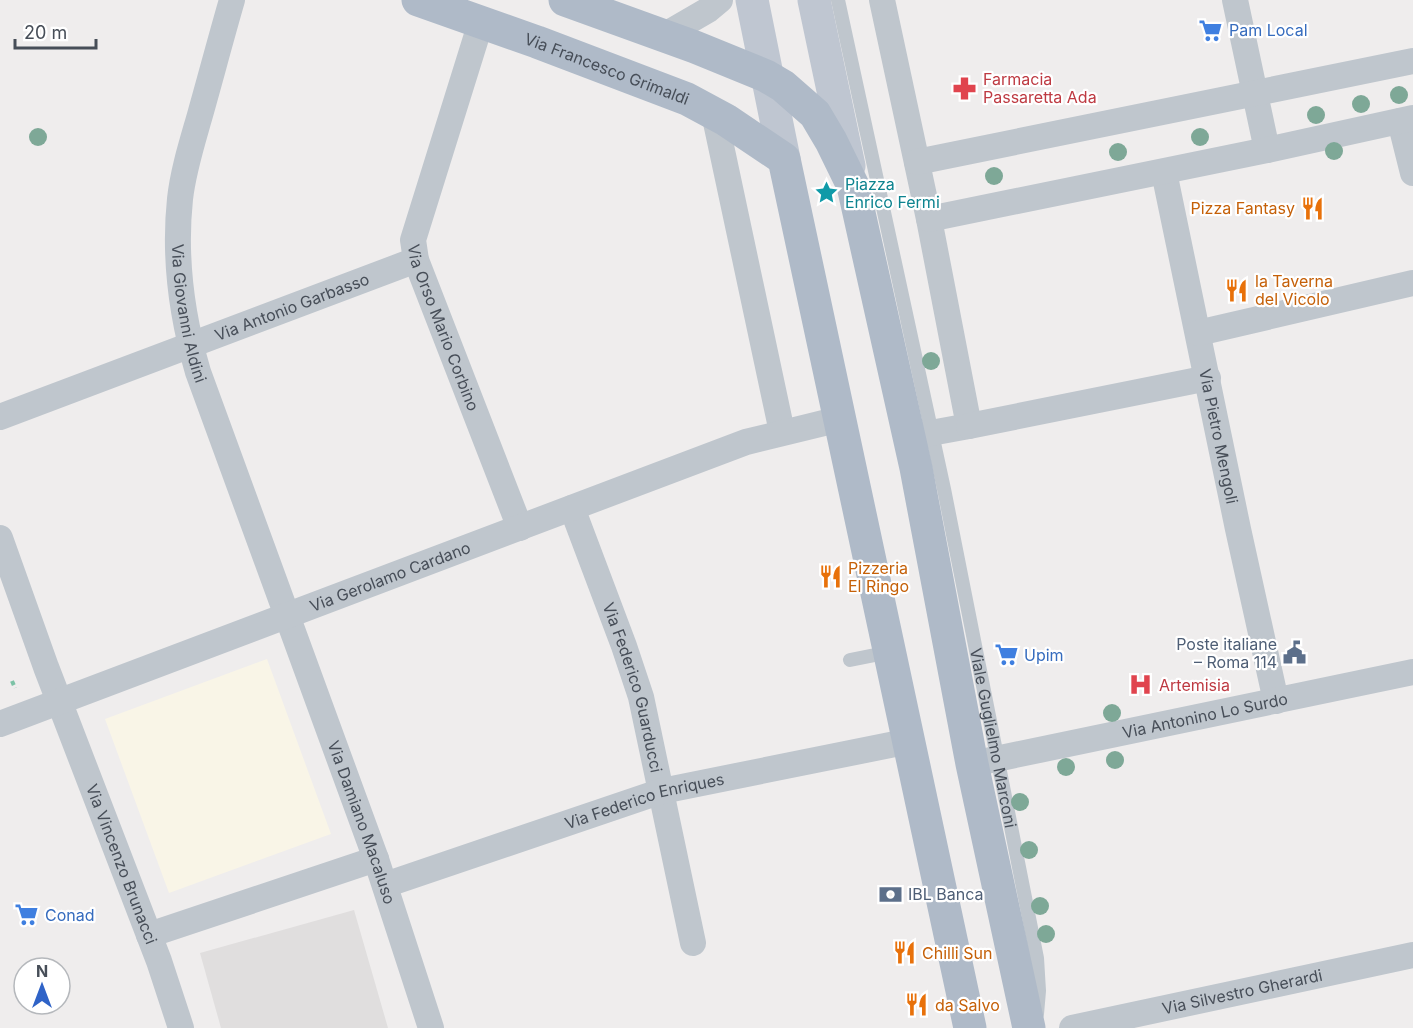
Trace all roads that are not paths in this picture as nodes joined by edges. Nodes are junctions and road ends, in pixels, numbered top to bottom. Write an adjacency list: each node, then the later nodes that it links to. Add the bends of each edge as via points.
1 (232, 0): 27 (street, Via Giovanni Aldini, via 180,197 179,263)
2 (418, 0): 10 (main road, Via Francesco Grimaldi)
3 (565, 0): 11 (main road)
4 (720, 0): 11 (street)
5 (752, 0): 13 (main road)
6 (814, 0): 22 (main road)
7 (838, 0): 33 (lane)
8 (882, 0): 19 (street)
9 (1235, 0): 14 (street)
10 (481, 22): 15 (main road, Via Francesco Grimaldi, via 660,88); 24 (street, Via Orso Mario Corbino, via 413,240)
11 (665, 35): 13 (main road)
12 (1413, 61): 14 (street)
13 (766, 76): 18 (main road); 22 (main road, via 814,114)
14 (1254, 94): 17 (street); 19 (street)
15 (714, 113): 18 (main road, Via Francesco Grimaldi); 32 (street)
16 (1406, 120): 17 (street); 21 (street)
17 (1267, 150): 20 (street)
18 (784, 159): 30 (main road)
19 (917, 162): 23 (street)
20 (1164, 171): 23 (street); 26 (street, Via Pietro Mengoli)
21 (1413, 173)
22 (853, 186): 33 (main road)
23 (929, 219): 31 (street)
24 (416, 260): 27 (street, Via Antonio Garbasso); 35 (street, Via Orso Mario Corbino)
25 (1413, 283): 26 (street)
26 (1198, 333): 28 (street, Via Pietro Mengoli)
27 (190, 345): 29 (street, Via Antonio Garbasso); 37 (street, Via Giovanni Aldini)
28 (1208, 378): 31 (street); 42 (street, Via Pietro Mengoli)
29 (0, 417)
30 (840, 419): 32 (street); 38 (main road)
31 (969, 426): 33 (street)
32 (782, 432): 34 (street, Via Gerolamo Cardano)
33 (922, 443): 45 (main road, Viale Guglielmo Marconi)
34 (572, 508): 35 (street, Via Gerolamo Cardano); 46 (street, Via Federico Guarducci, via 636,680)
35 (520, 528): 37 (street, Via Gerolamo Cardano)
36 (0, 538): 41 (street, Via Vincenzo Brunacci)
37 (288, 616): 41 (street, Via Gerolamo Cardano); 47 (street, Via Damiano Macaluso)
38 (890, 652): 39 (lane); 44 (main road)
39 (850, 660)
40 (1413, 672): 42 (street, Via Antonino Lo Surdo)
41 (59, 700): 43 (street, Via Gerolamo Cardano); 49 (street, Via Vincenzo Brunacci)
42 (1276, 700): 45 (street, Via Antonino Lo Surdo)
43 (0, 724)
44 (910, 741): 46 (street, Via Federico Enriques); 52 (main road)
45 (984, 761): 57 (main road, Viale Guglielmo Marconi)
46 (662, 791): 48 (street, Via Federico Enriques); 50 (street, Via Federico Guarducci)
47 (376, 860): 48 (street, Via Damiano Macaluso); 49 (street)
48 (385, 885): 54 (street, Via Damiano Macaluso)
49 (149, 935): 53 (street, Via Vincenzo Brunacci)
50 (693, 943)
51 (1413, 955): 58 (street, Via Silvestro Gherardi)
52 (962, 996): 55 (main road); 56 (street)
53 (181, 1028)
54 (431, 1028)
55 (969, 1028)
56 (984, 1028)
57 (1032, 1028)
58 (1072, 1028)

